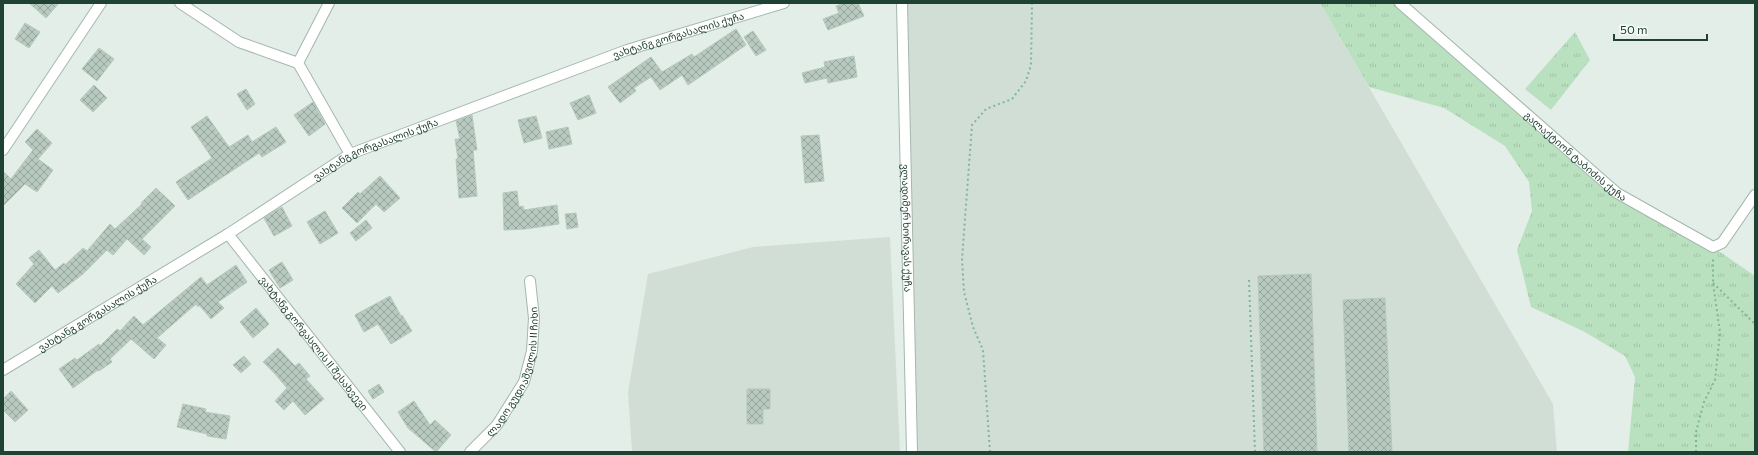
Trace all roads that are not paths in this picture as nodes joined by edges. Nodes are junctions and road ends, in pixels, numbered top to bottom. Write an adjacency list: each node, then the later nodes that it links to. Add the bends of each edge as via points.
1 (101, 3): 8 (street)
2 (180, 3): 7 (street, via 239,42)
3 (329, 3): 7 (street)
4 (784, 3): 9 (street, ვახტანგ გორგასალის ქუჩა, via 627,50)
5 (902, 3): 16 (street, ვლადიმერ ხორავას ქუჩა)
6 (1400, 3): 10 (street, გალაქტიონ ტაბიძის ქუჩა, via 1617,193 1712,247 1722,243)
7 (298, 63): 9 (street)
8 (3, 150)
9 (350, 154): 11 (street, ვახტანგ გორგასალის ქუჩა)
10 (1755, 195)
11 (228, 234): 13 (street, ვახტანგ გორგასალის ქუჩა); 14 (street, ვახტანგ გორგასლის II შესახვევი)
12 (530, 281): 15 (street, ლადო გუდიაშვილის II ჩიხი, via 534,318 532,351 524,382 497,425)
13 (3, 370)
14 (400, 452)
15 (470, 452)
16 (912, 452)

